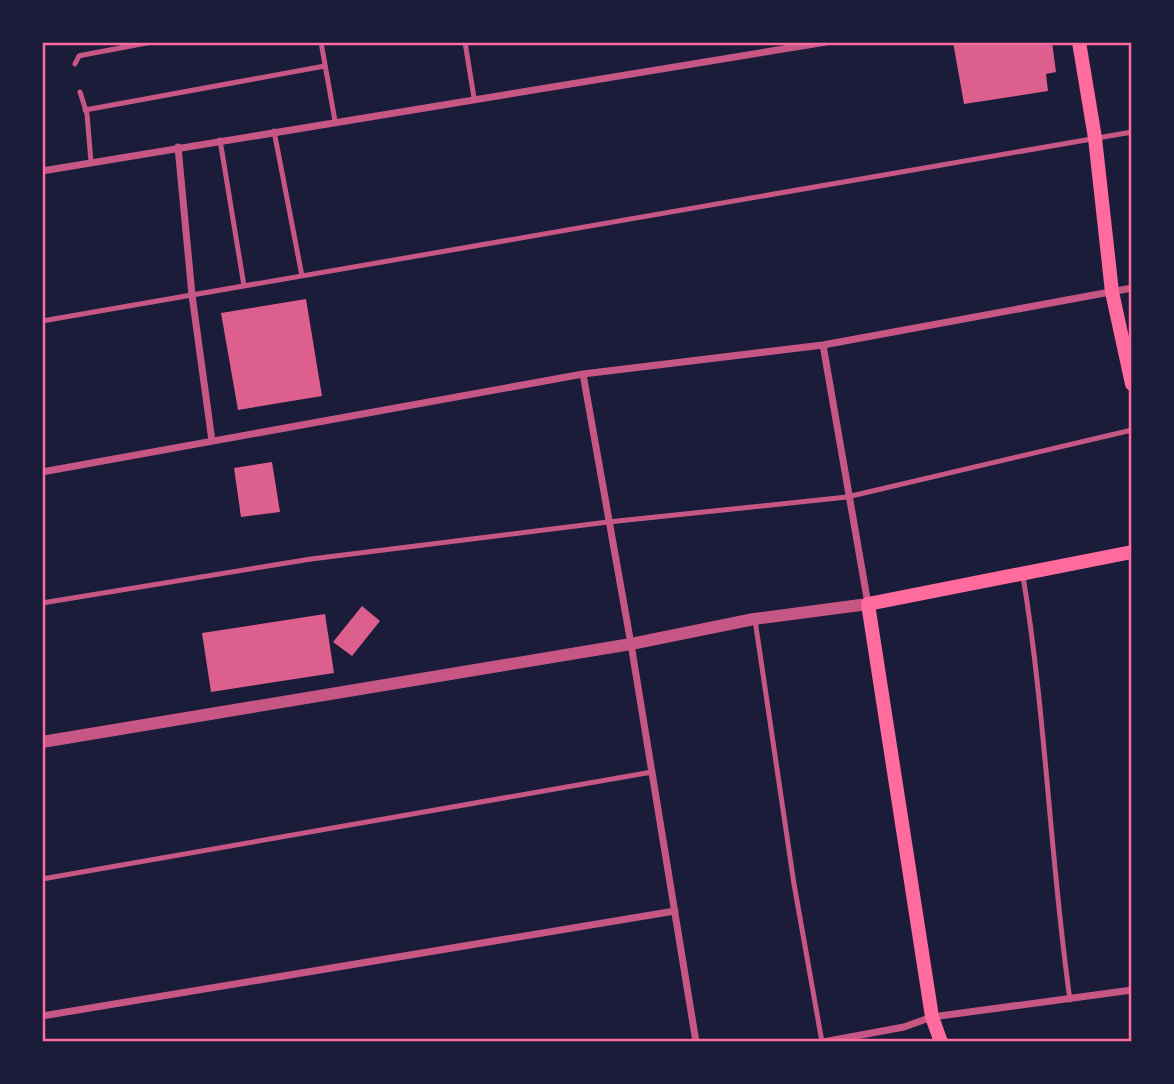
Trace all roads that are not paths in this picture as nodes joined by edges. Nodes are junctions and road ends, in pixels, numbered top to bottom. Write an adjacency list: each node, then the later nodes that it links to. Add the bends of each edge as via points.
1 (152, 42): 6 (lane, via 79,56)
2 (321, 42): 7 (lane)
3 (465, 42): 9 (lane)
4 (826, 42): 9 (street)
5 (1079, 42): 14 (main road)
6 (75, 64)
7 (325, 66): 10 (lane); 11 (lane)
8 (80, 92): 10 (lane)
9 (474, 98): 11 (street)
10 (85, 110): 17 (lane)
11 (335, 121): 12 (street)
12 (274, 131): 15 (street); 19 (lane)
13 (1132, 132): 14 (lane)
14 (1095, 138): 19 (lane); 22 (main road)
15 (220, 140): 16 (street); 20 (lane)
16 (178, 147): 17 (street); 23 (street)
17 (91, 162): 18 (street)
18 (42, 171)
19 (302, 276): 20 (lane)
20 (244, 286): 23 (lane)
21 (1132, 288): 22 (street)
22 (1112, 292): 25 (street); 27 (main road)
23 (192, 295): 24 (lane); 29 (street)
24 (42, 321)
25 (823, 345): 26 (street); 31 (street)
26 (583, 374): 29 (street); 32 (street)
27 (1132, 384)
28 (1132, 430): 31 (lane)
29 (212, 440): 30 (street)
30 (42, 472)
31 (847, 497): 32 (lane); 36 (street)
32 (608, 522): 35 (lane, via 311,559); 38 (street)
33 (1132, 552): 34 (main road)
34 (1023, 572): 36 (main road); 44 (lane)
35 (42, 603)
36 (868, 604): 37 (street); 46 (main road)
37 (754, 619): 38 (street); 48 (lane)
38 (631, 644): 39 (street); 40 (street)
39 (42, 742)
40 (652, 772): 41 (lane); 42 (street)
41 (42, 879)
42 (675, 911): 45 (street); 47 (street)
43 (1132, 990): 44 (street)
44 (1070, 1000): 46 (street)
45 (42, 1016)
46 (932, 1017): 48 (street); 49 (main road)
47 (696, 1042)
48 (823, 1042)
49 (941, 1042)

